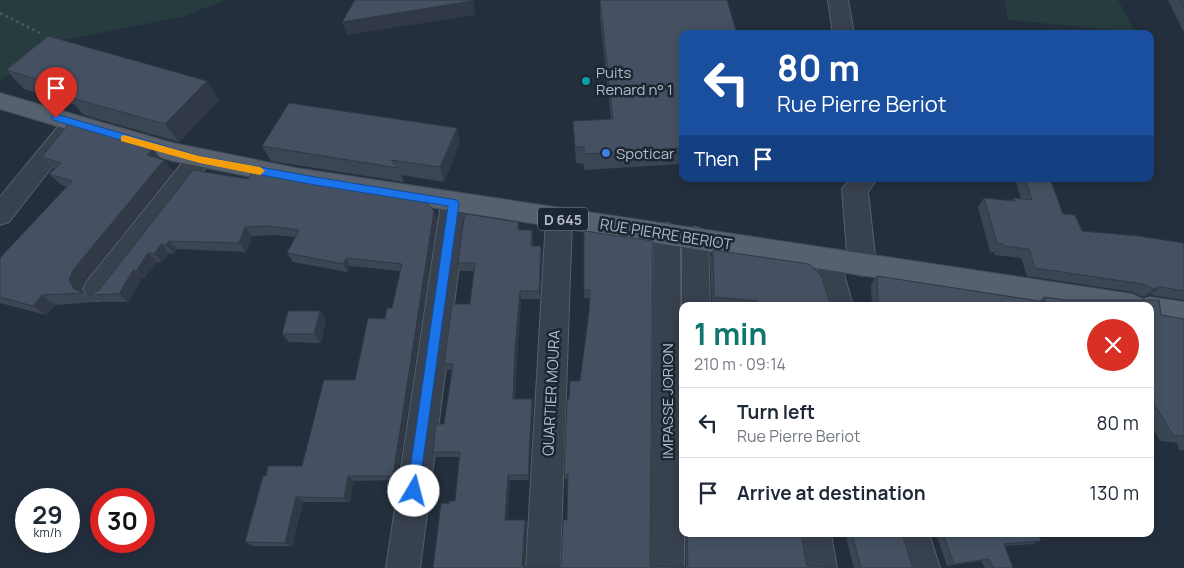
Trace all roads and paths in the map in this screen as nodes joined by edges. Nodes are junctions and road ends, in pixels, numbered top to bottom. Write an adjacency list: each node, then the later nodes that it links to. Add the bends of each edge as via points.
1 (838, 0): 3 (street)
2 (0, 13): 4 (path)
3 (843, 30)
4 (40, 34)
5 (0, 101): 6 (main road, RUE PIERRE BERIOT / D 645)
6 (73, 123): 7 (main road, RUE PIERRE BERIOT / D 645); 10 (street)
7 (199, 159): 9 (main road, RUE PIERRE BERIOT / D 645); 16 (street)
8 (862, 182): 15 (street, via 855,189)
9 (454, 203): 11 (main road, RUE PIERRE BERIOT / D 645); 25 (street)
10 (0, 215)
11 (559, 219): 12 (main road, RUE PIERRE BERIOT / D 645); 26 (street, QUARTIER MOURA)
12 (667, 234): 13 (main road, RUE PIERRE BERIOT / D 645); 22 (street, IMPASSE JORION)
13 (696, 238): 14 (main road, RUE PIERRE BERIOT / D 645); 17 (street)
14 (830, 260): 15 (main road, RUE PIERRE BERIOT / D 645); 18 (street)
15 (862, 265): 19 (main road, RUE PIERRE BERIOT / D 645)
16 (97, 289)
17 (696, 302)
18 (838, 302)
19 (1106, 302)
20 (1154, 310): 21 (main road)
21 (1184, 314)
22 (674, 395): 27 (street, IMPASSE JORION)
23 (815, 537): 28 (street)
24 (913, 537): 29 (street)
25 (403, 568)
26 (543, 568)
27 (667, 568)
28 (820, 568)
29 (923, 568)

